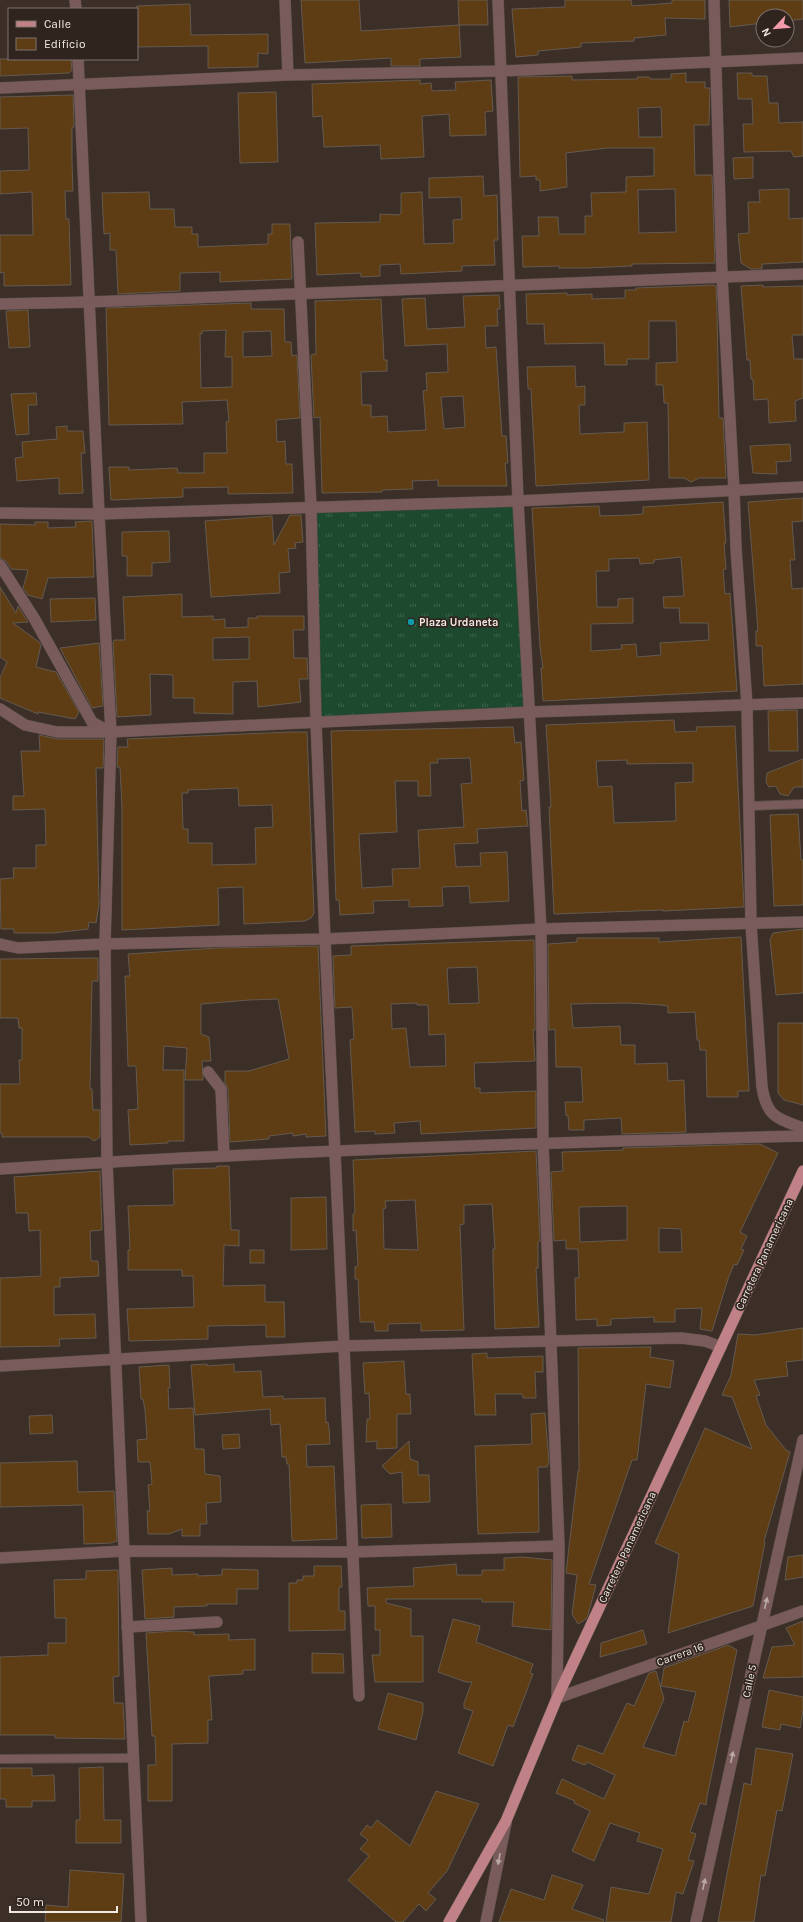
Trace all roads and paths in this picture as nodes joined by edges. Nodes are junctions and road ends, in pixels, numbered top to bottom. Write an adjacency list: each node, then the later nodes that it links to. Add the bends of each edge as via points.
1 (285, 0): 8 (street)
2 (498, 0): 7 (street)
3 (714, 0): 6 (street)
4 (803, 58): 6 (street)
5 (78, 60): 9 (street)
6 (715, 62): 7 (street); 13 (street)
7 (501, 71): 8 (street); 14 (street)
8 (288, 75): 9 (street)
9 (79, 84): 10 (street); 16 (street)
10 (0, 88)
11 (298, 242): 15 (street)
12 (803, 274): 13 (street)
13 (722, 276): 14 (street); 19 (street)
14 (509, 284): 15 (street); 20 (street)
15 (300, 294): 16 (street); 21 (street)
16 (89, 302): 17 (street); 23 (street)
17 (0, 304)
18 (803, 487): 19 (street)
19 (734, 490): 20 (street); 26 (street)
20 (518, 500): 21 (street); 28 (street)
21 (311, 506): 23 (street); 29 (street)
22 (0, 512): 23 (street)
23 (99, 514): 30 (street)
24 (0, 565): 30 (street, via 34,618 92,722)
25 (803, 703): 26 (street)
26 (747, 705): 28 (street); 32 (street)
27 (0, 709): 30 (street, via 25,725 57,732)
28 (530, 712): 29 (street); 35 (street)
29 (316, 723): 30 (street); 36 (street)
30 (111, 732): 38 (street)
31 (803, 804): 32 (lane)
32 (750, 806): 34 (street)
33 (803, 922): 34 (street)
34 (751, 924): 35 (street); 42 (street, via 764,1102 771,1113)
35 (541, 929): 36 (street); 44 (street)
36 (325, 939): 38 (street); 45 (street)
37 (0, 944): 39 (street)
38 (105, 944): 39 (street); 47 (street)
39 (18, 948): 40 (street)
40 (0, 949)
41 (208, 1072): 46 (street, via 221,1089)
42 (803, 1128)
43 (803, 1136): 44 (street)
44 (543, 1142): 45 (street); 50 (street)
45 (335, 1150): 46 (street); 51 (street)
46 (224, 1156): 47 (street)
47 (107, 1162): 48 (street); 53 (street)
48 (0, 1169)
49 (803, 1171): 52 (main road, Carretera Panamericana)
50 (551, 1341): 51 (street); 52 (street, via 681,1338 705,1341); 56 (street)
51 (344, 1346): 53 (street); 58 (street)
52 (721, 1347): 65 (main road, Carretera Panamericana)
53 (115, 1359): 54 (street); 57 (street)
54 (0, 1366)
55 (803, 1440): 62 (street, Calle 5, one-way to 55)
56 (559, 1546): 58 (street); 65 (street)
57 (124, 1550): 58 (street); 59 (street); 63 (street)
58 (352, 1552): 64 (street)
59 (0, 1558)
60 (803, 1611): 62 (street, Carrera 16)
61 (217, 1622): 63 (street)
62 (762, 1624): 65 (street, Carrera 16); 72 (street, Calle 5, one-way to 62)
63 (127, 1627): 66 (street)
64 (359, 1696)
65 (557, 1698): 68 (main road, Carretera Panamericana)
66 (134, 1758): 67 (lane); 69 (street)
67 (0, 1759)
68 (506, 1821): 70 (main road, Carretera Panamericana); 71 (street, one-way to 71)
69 (141, 1922)
70 (449, 1922)
71 (486, 1922)
72 (696, 1922)

